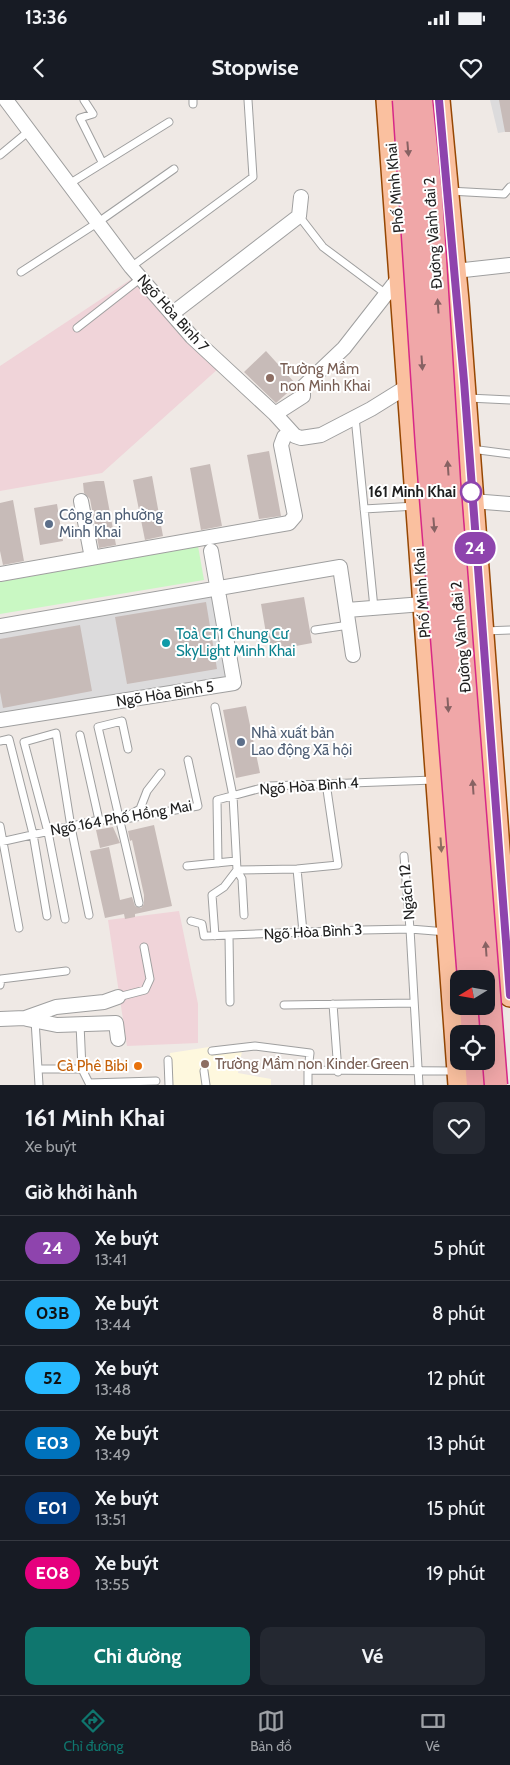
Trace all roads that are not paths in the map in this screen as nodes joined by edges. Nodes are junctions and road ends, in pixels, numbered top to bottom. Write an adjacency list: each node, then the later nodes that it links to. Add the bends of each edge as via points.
1 (6, 100): 8 (lane); 10 (street, Ngõ Hòa Bình 7)
2 (84, 100): 12 (lane, via 93,114 80,118)
3 (248, 100): 22 (lane, via 253,178)
4 (387, 100): 25 (main road, Phố Minh Khai)
5 (404, 100): 98 (highway, Đường Vành đai 2, one-way to 98, bridge)
6 (421, 100): 127 (highway, Đường Vành đai 2, one-way to 6, bridge)
7 (439, 100): 16 (main road)
8 (0, 106)
9 (169, 122): 12 (lane)
10 (29, 130): 11 (lane); 14 (street, Ngõ Hòa Bình 7)
11 (0, 154)
12 (102, 162): 14 (lane)
13 (174, 169): 20 (lane)
14 (69, 184): 20 (street, Ngõ Hòa Bình 7)
15 (510, 187): 17 (lane)
16 (448, 191): 17 (lane); 23 (main road)
17 (507, 195)
18 (301, 197): 19 (street)
19 (299, 216): 27 (lane, via 323,247); 28 (street)
20 (98, 223): 22 (street, Ngõ Hòa Bình 7); 24 (lane)
21 (510, 265): 23 (street)
22 (131, 267): 26 (street, Ngõ Hòa Bình 7)
23 (455, 271): 31 (main road)
24 (21, 272)
25 (402, 275): 27 (street); 30 (main road, Phố Minh Khai)
26 (142, 278): 28 (street, Ngõ Hòa Bình 7); 29 (lane)
27 (386, 294): 33 (street, via 344,348 302,387 303,396)
28 (173, 313): 33 (street, Ngõ Hòa Bình 7, via 192,337)
29 (76, 328)
30 (408, 386): 34 (street); 41 (main road, Phố Minh Khai)
31 (465, 398): 32 (lane); 36 (main road)
32 (510, 400)
33 (275, 414): 35 (street, Ngõ Hòa Bình 7)
34 (355, 417): 35 (street, via 321,435 301,438); 42 (lane)
35 (290, 432): 44 (street, via 281,445 294,509 293,520)
36 (468, 448): 37 (lane); 38 (main road)
37 (510, 454)
38 (472, 501): 40 (street); 54 (main road)
39 (81, 502): 44 (street)
40 (510, 504)
41 (416, 506): 42 (lane); 47 (main road, Phố Minh Khai)
42 (364, 509): 48 (lane)
43 (211, 551): 46 (street, Ngõ Hòa Bình 5)
44 (92, 558): 45 (street)
45 (0, 574)
46 (217, 587): 49 (street, via 340,567); 51 (street); 59 (street, Ngõ Hòa Bình 5, via 234,683)
47 (423, 604): 48 (street); 57 (main road, Phố Minh Khai)
48 (374, 608): 49 (street)
49 (347, 610): 50 (street)
50 (350, 625): 52 (lane); 55 (street)
51 (0, 626)
52 (315, 630)
53 (510, 630): 54 (lane)
54 (482, 632): 56 (main road)
55 (353, 655)
56 (483, 657): 57 (main road, via 472,674 453,682 439,677); 63 (main road)
57 (428, 662): 65 (main road, Phố Minh Khai)
58 (215, 707): 68 (lane)
59 (0, 720)
60 (80, 735): 69 (lane)
61 (0, 741): 74 (lane, via 9,739)
62 (128, 749): 70 (lane, via 122,721 98,727)
63 (491, 753): 65 (main road, via 480,743 462,737 451,740 442,745); 75 (main road)
64 (188, 760): 70 (lane, Ngõ 164 Phố Hồng Mai, via 198,806)
65 (435, 769): 67 (lane, Ngõ Hòa Bình 4); 93 (main road, Phố Minh Khai, one-way to 93)
66 (161, 773): 70 (lane, via 147,791 140,809)
67 (326, 783): 68 (lane, Ngõ Hòa Bình 4, via 269,786); 81 (lane, via 338,866)
68 (233, 796): 78 (lane); 79 (lane, Ngõ Hòa Bình 4, via 217,800)
69 (99, 820): 70 (lane, Ngõ 164 Phố Hồng Mai); 72 (lane, Ngõ 164 Phố Hồng Mai)
70 (119, 820): 84 (lane)
71 (0, 826): 76 (lane)
72 (71, 827): 73 (lane, Ngõ 164 Phố Hồng Mai); 73 (lane, via 56,733 24,742); 85 (lane)
73 (48, 832): 74 (lane, Ngõ 164 Phố Hồng Mai); 88 (lane)
74 (33, 834): 76 (lane, Ngõ 164 Phố Hồng Mai); 87 (lane)
75 (504, 841): 83 (main road)
76 (2, 842): 90 (lane)
77 (404, 856): 91 (lane, Ngách 12)
78 (236, 861): 79 (lane); 82 (lane)
79 (218, 863): 80 (lane)
80 (187, 866)
81 (297, 869): 82 (lane); 92 (lane)
82 (237, 870): 86 (lane, via 242,879); 95 (lane, via 224,887 212,895)
83 (505, 876): 94 (main road)
84 (139, 903)
85 (88, 915)
86 (244, 915)
87 (47, 916)
88 (65, 919)
89 (191, 921): 95 (lane, via 202,924 204,936)
90 (19, 928)
91 (410, 929): 92 (lane, Ngõ Hòa Bình 3); 93 (lane, Ngõ Hòa Bình 3); 104 (lane, Ngách 12)
92 (303, 932): 96 (lane, Ngõ Hòa Bình 3)
93 (447, 932): 119 (main road, Phố Minh Khai)
94 (508, 932): 101 (main road)
95 (215, 936): 96 (lane, Ngõ Hòa Bình 3)
96 (230, 936): 103 (lane)
97 (144, 947): 102 (lane, via 150,979 145,990)
98 (468, 970)
99 (66, 971): 100 (lane, via 1,979)
100 (0, 985)
101 (510, 996)
102 (118, 997): 108 (street, via 104,1002 56,1007)
103 (230, 1002)
104 (414, 1003): 105 (lane); 117 (lane, Ngách 12)
105 (333, 1004): 106 (lane); 118 (lane)
106 (284, 1005)
107 (0, 1019): 108 (street)
108 (30, 1019): 109 (street, via 57,1025); 114 (lane)
109 (80, 1024): 110 (street, via 116,1023); 113 (lane)
110 (118, 1040)
111 (212, 1051): 115 (lane, via 255,1046 310,1053)
112 (168, 1060): 122 (lane)
113 (82, 1068): 114 (lane); 120 (lane, via 89,1083)
114 (38, 1069): 121 (lane)
115 (308, 1070): 118 (lane); 124 (lane)
116 (204, 1071): 123 (lane)
117 (418, 1071): 118 (lane); 119 (lane); 125 (lane, Ngách 12)
118 (338, 1072)
119 (464, 1072): 126 (highway)
120 (156, 1081)
121 (39, 1085)
122 (169, 1085)
123 (206, 1085)
124 (308, 1085)
125 (418, 1085)
126 (478, 1085)
127 (496, 1085)

